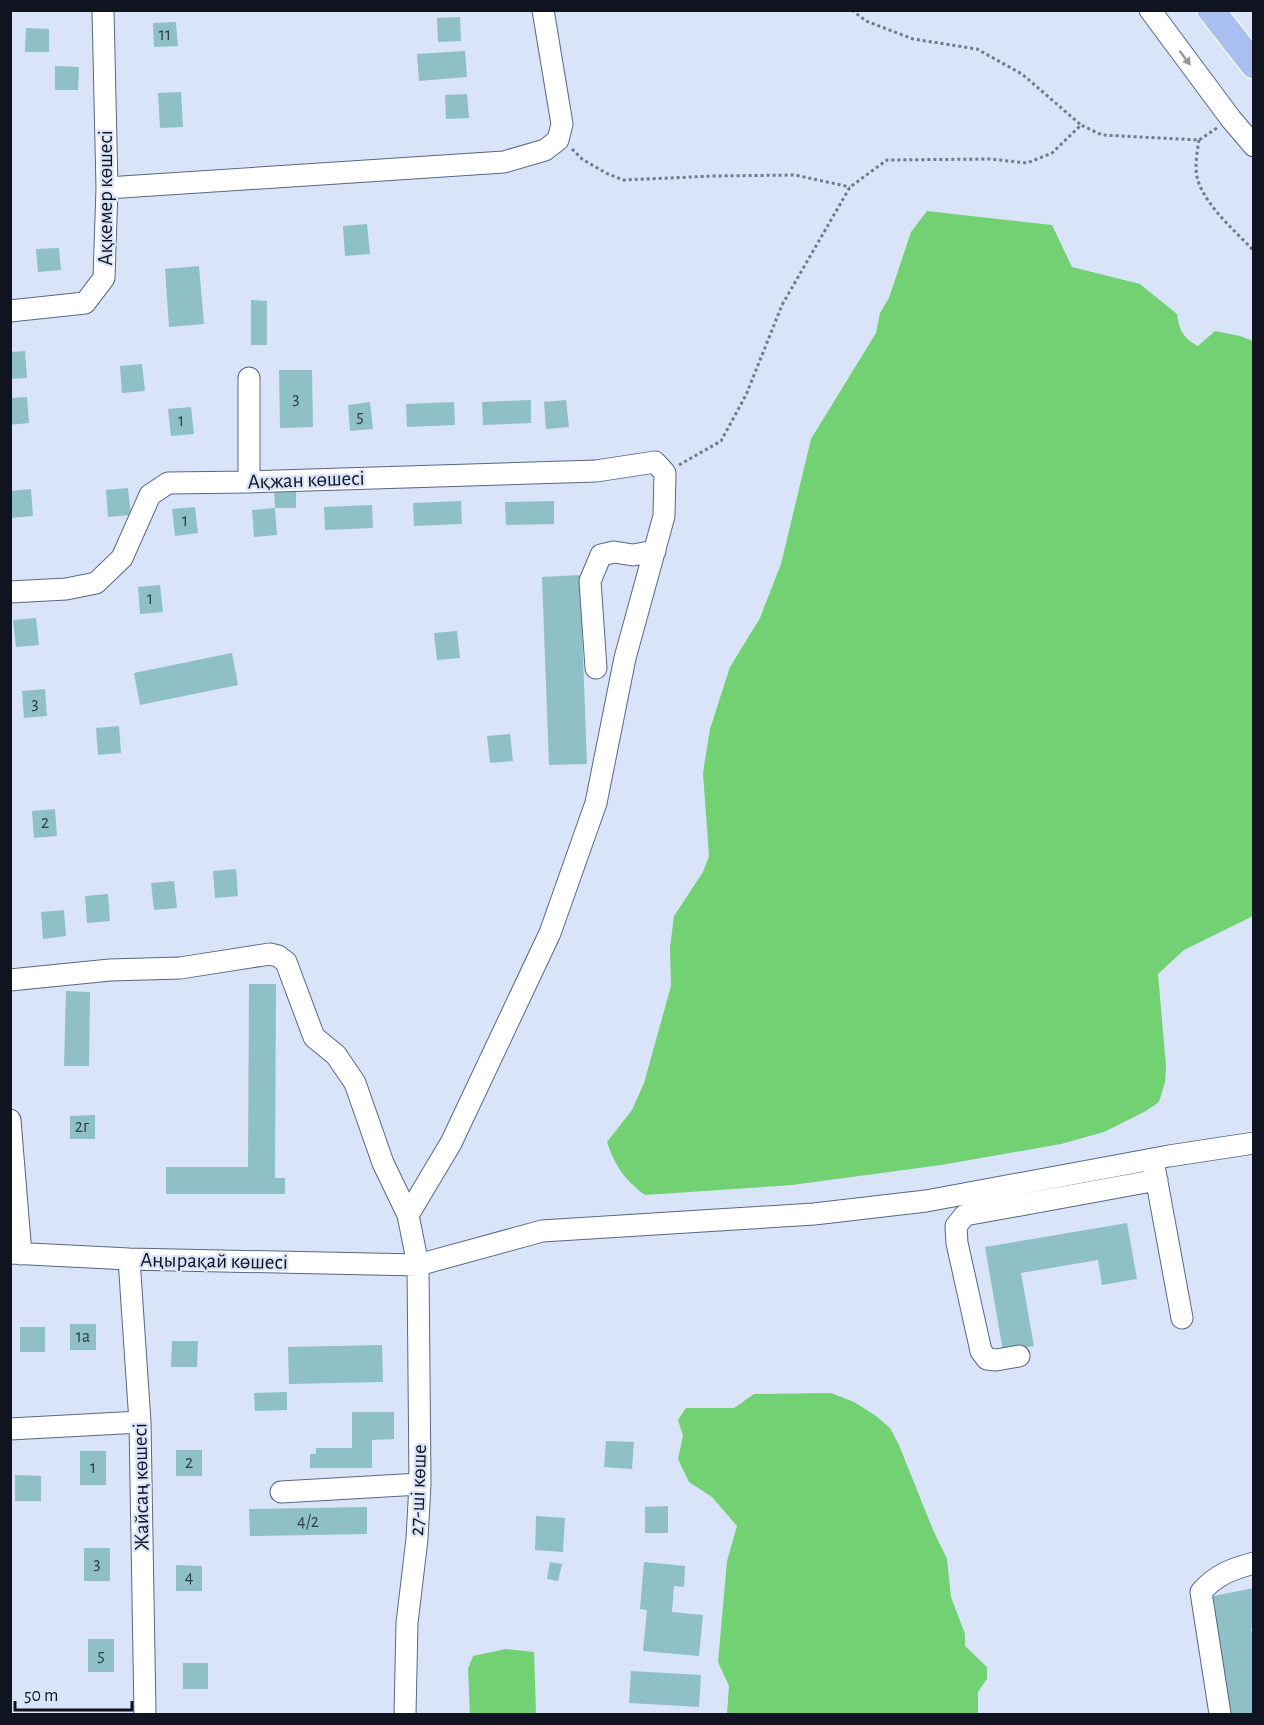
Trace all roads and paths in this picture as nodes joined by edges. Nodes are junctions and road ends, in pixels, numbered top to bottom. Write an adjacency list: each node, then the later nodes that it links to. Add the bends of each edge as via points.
1 (103, 10): 13 (street, Ақкемер көшесі)
2 (543, 10): 9 (street, via 560,105 562,124)
3 (852, 10): 8 (path, via 866,21 913,39 977,49 1022,74)
4 (1150, 10): 7 (street, one-way to 7)
5 (1211, 10): 6 (main road)
6 (1254, 65)
7 (1231, 119): 10 (path); 11 (street)
8 (1081, 125): 10 (path, via 1102,135); 12 (path, via 1052,153 1027,163 990,159 887,160)
9 (558, 140): 12 (path, via 582,159 623,180 795,175); 13 (street, via 545,150 504,162)
10 (1199, 140): 14 (path, via 1198,180 1208,201)
11 (1254, 146)
12 (850, 187): 17 (path, via 782,305 747,396 721,441)
13 (107, 188): 15 (street, Ақкемер көшесі, via 104,278 85,303)
14 (1254, 251)
15 (10, 311)
16 (249, 378): 18 (street)
17 (660, 468): 18 (street, Ақжан көшесі); 19 (street, via 664,516)
18 (249, 482): 20 (street, Ақжан көшесі, via 168,483 150,495 122,558 96,583)
19 (655, 551): 21 (street, via 633,555 614,552 601,555 596,563 590,581); 26 (street, via 625,658 596,802 550,933 451,1143)
20 (10, 592)
21 (596, 668)
22 (10, 980): 26 (street, 27-ші көше, via 180,968 278,956 286,962 314,1037 336,1055 355,1083 383,1163)
23 (10, 1120): 27 (street)
24 (1254, 1143): 25 (street)
25 (1155, 1170): 29 (street, Аңырақай көшесі, via 814,1214 542,1231); 30 (street); 31 (street, via 965,1215 956,1226 981,1351 987,1359)
26 (408, 1215): 29 (street, 27-ші көше)
27 (16, 1253): 28 (street, Аңырақай көшесі)
28 (129, 1259): 29 (street, Аңырақай көшесі); 32 (street, Жайсаң көшесі)
29 (418, 1265): 34 (street, 27-ші көше)
30 (1182, 1318)
31 (1019, 1356)
32 (140, 1422): 33 (street); 37 (street, Жайсаң көшесі)
33 (10, 1429)
34 (420, 1484): 35 (street); 38 (street, 27-ші көше, via 406,1623)
35 (281, 1492)
36 (1254, 1563): 39 (street, via 1226,1571 1201,1592)
37 (146, 1714)
38 (405, 1714)
39 (1220, 1714)

